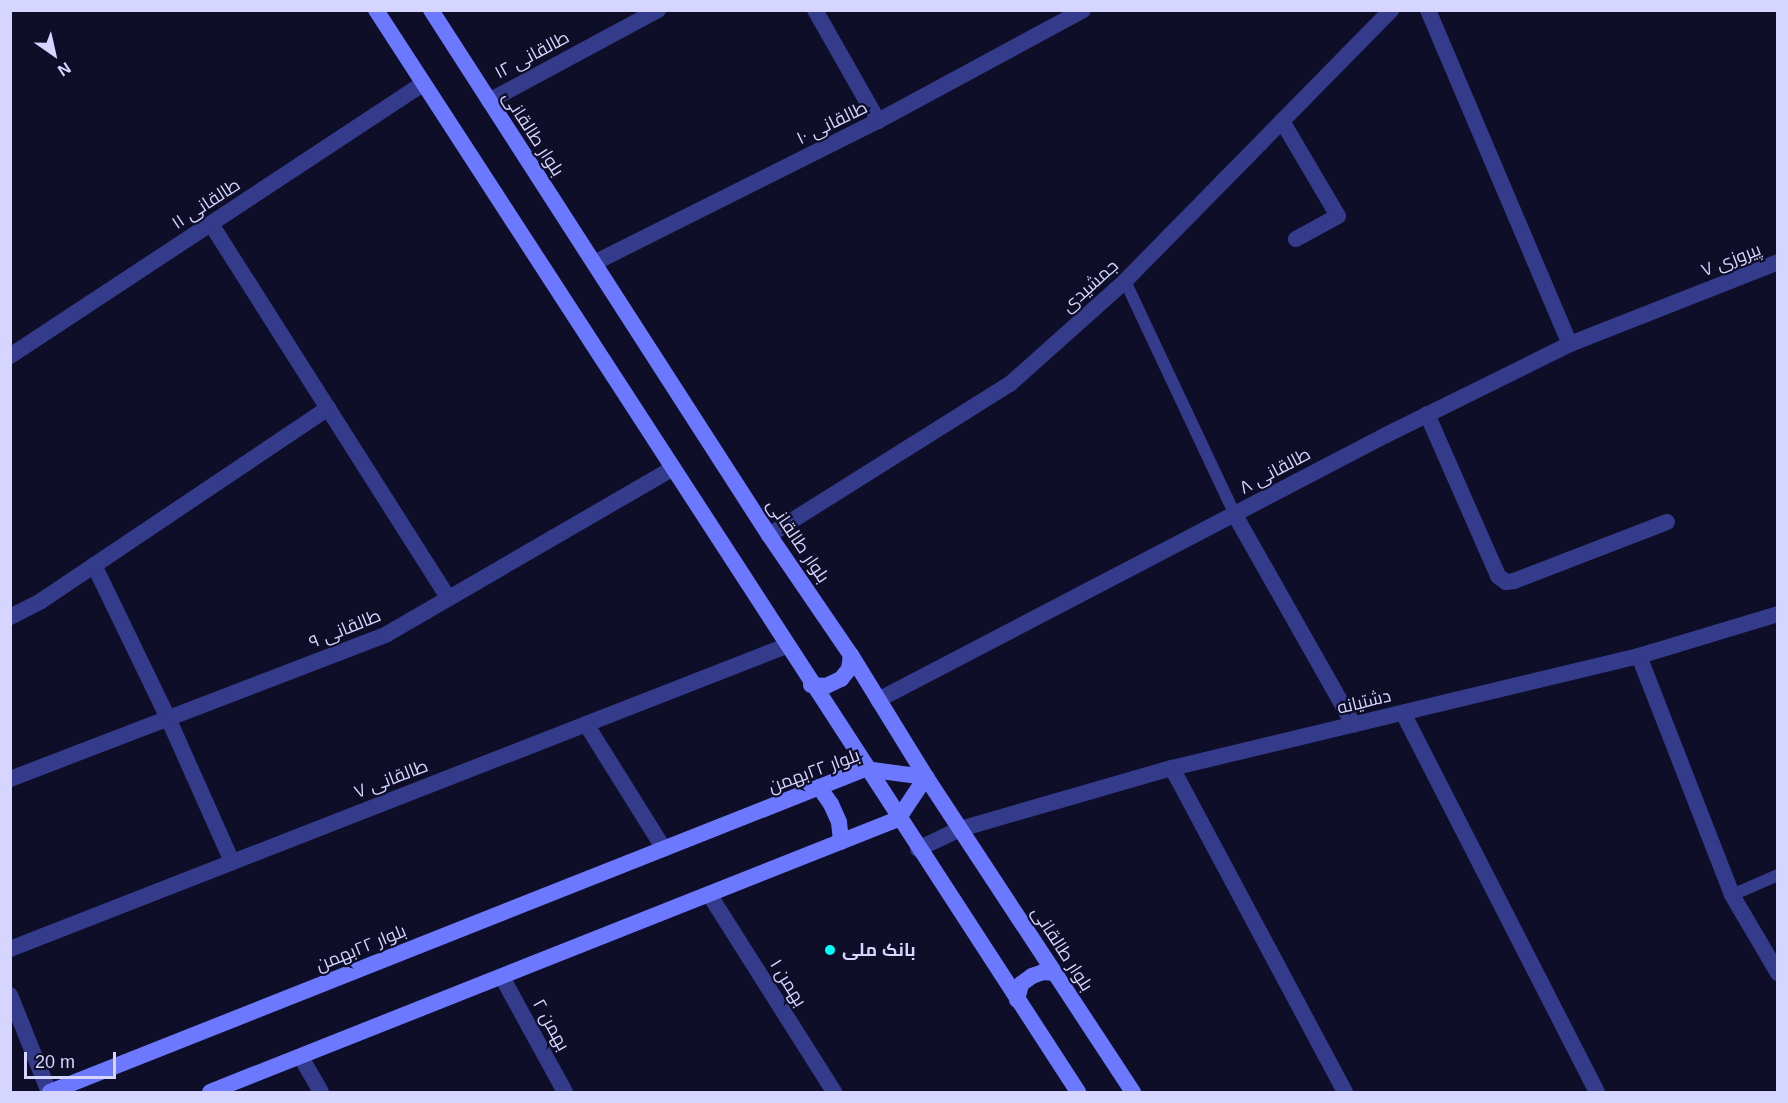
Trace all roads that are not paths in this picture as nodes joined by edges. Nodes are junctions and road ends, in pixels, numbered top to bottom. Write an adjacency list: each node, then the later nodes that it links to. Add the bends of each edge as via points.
1 (376, 10): 8 (main road)
2 (431, 10): 9 (main road, بلوار طالقانی)
3 (658, 10): 9 (street, طالقانی ۱۲)
4 (815, 10): 10 (street)
5 (1083, 10): 10 (street, طالقانی ۱۰)
6 (1391, 10): 11 (street, جمشیدی)
7 (1428, 10): 18 (street)
8 (423, 84): 12 (street, طالقانی ۱۱); 22 (main road)
9 (489, 101): 14 (main road, بلوار طالقانی)
10 (878, 121): 14 (street, طالقانی ۱۰)
11 (1282, 121): 13 (street, via 1338,216); 16 (street, جمشیدی)
12 (211, 224): 19 (street, طالقانی ۱۱); 20 (street)
13 (1296, 239)
14 (594, 262): 25 (main road, بلوار طالقانی)
15 (1778, 262): 17 (street, پیروزی ۷)
16 (1125, 281): 23 (lane); 25 (street, جمشیدی, via 1010,384)
17 (1698, 293): 18 (street, طالقانی ۸)
18 (1570, 344): 21 (street, طالقانی ۸)
19 (10, 356)
20 (328, 408): 26 (street); 27 (street)
21 (1427, 414): 23 (street, طالقانی ۸); 24 (street, via 1497,576 1506,582)
22 (672, 469): 27 (street, طالقانی ۹); 30 (main road)
23 (1235, 514): 34 (street, طالقانی ۸); 38 (street)
24 (1667, 522)
25 (770, 535): 31 (main road, بلوار طالقانی)
26 (94, 565): 29 (street); 36 (street)
27 (448, 598): 36 (street, طالقانی ۹, via 387,634)
28 (1778, 614): 32 (street, دشتیانه)
29 (10, 617)
30 (786, 646): 33 (main road); 37 (street, طالقانی ۷)
31 (851, 655): 33 (main road, via 849,669 841,679 826,686); 34 (main road, بلوار طالقانی)
32 (1639, 656): 35 (street, دشتیانه); 52 (street)
33 (812, 685): 40 (main road)
34 (878, 700): 41 (main road, بلوار طالقانی)
35 (1403, 712): 38 (street, دشتیانه); 68 (street)
36 (168, 718): 42 (street, طالقانی ۹); 49 (street)
37 (586, 724): 47 (street); 49 (street, طالقانی ۷)
38 (1354, 725): 39 (street, دشتیانه)
39 (1172, 768): 45 (street, دشتیانه); 67 (street)
40 (866, 769): 41 (main road, بلوار ۲۲بهمن); 43 (main road, بلوار ۲۲بهمن); 44 (main road)
41 (926, 777): 44 (main road); 45 (main road, بلوار طالقانی)
42 (10, 779)
43 (819, 788): 46 (main road, via 839,822); 47 (main road, بلوار ۲۲بهمن)
44 (898, 819): 46 (main road); 48 (main road)
45 (960, 829): 48 (street, دشتیانه); 54 (main road, بلوار طالقانی)
46 (841, 842): 51 (main road)
47 (664, 849): 60 (main road, بلوار ۲۲بهمن)
48 (918, 849): 58 (main road)
49 (232, 862): 53 (street, طالقانی ۷)
50 (1778, 875): 52 (lane)
51 (709, 894): 56 (main road); 64 (street, بهمن ۱)
52 (1732, 895): 55 (street)
53 (10, 949)
54 (1055, 973): 58 (main road, via 1032,976 1021,984); 66 (main road, بلوار طالقانی)
55 (1778, 973)
56 (502, 977): 59 (main road); 63 (street, بهمن ۲)
57 (10, 995): 60 (street)
58 (1017, 1000): 65 (main road)
59 (301, 1057): 61 (main road); 62 (street)
60 (49, 1092)
61 (210, 1092)
62 (321, 1092)
63 (566, 1092)
64 (834, 1092)
65 (1078, 1092)
66 (1133, 1092)
67 (1345, 1092)
68 (1598, 1092)

